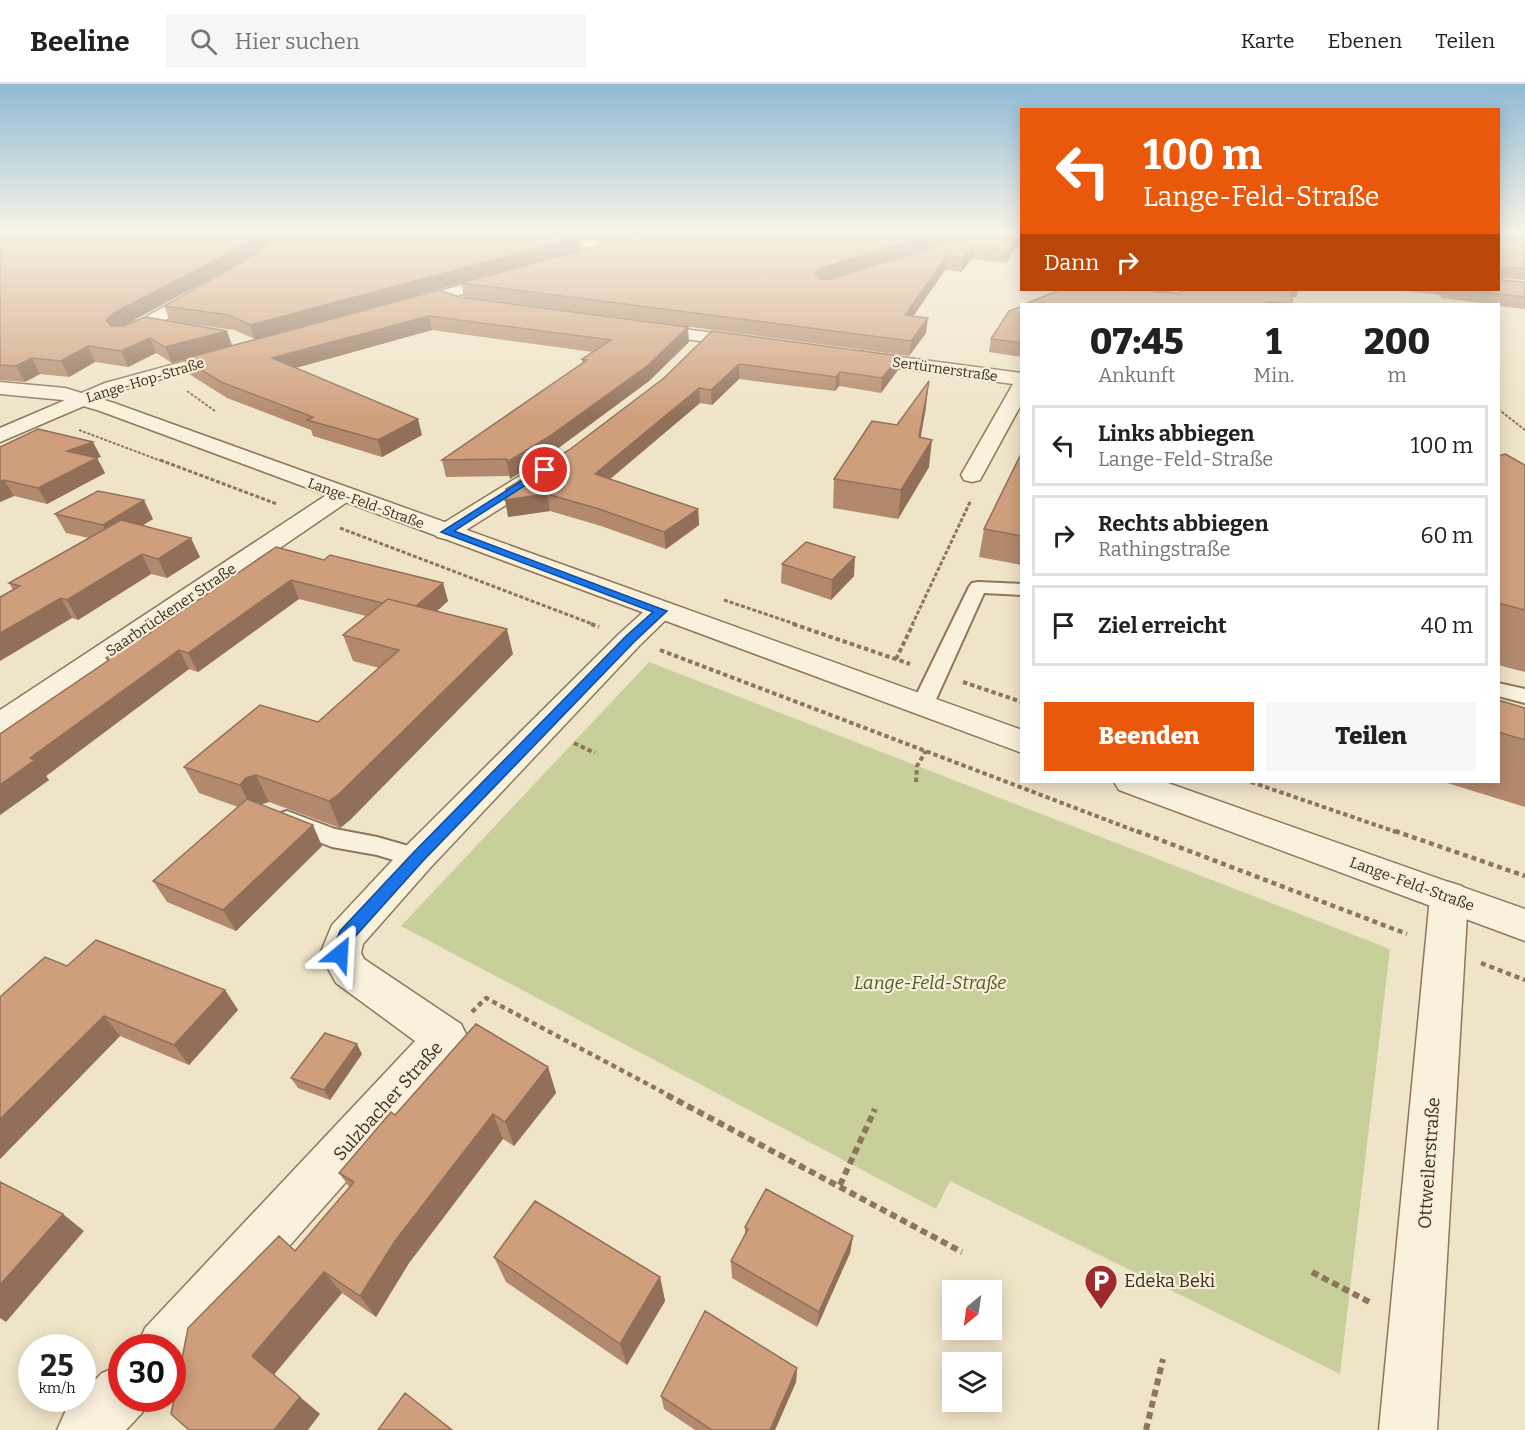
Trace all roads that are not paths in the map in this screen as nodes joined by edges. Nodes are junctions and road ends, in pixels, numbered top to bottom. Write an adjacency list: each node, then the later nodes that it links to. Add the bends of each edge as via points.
1 (200, 294): 6 (street)
2 (447, 294): 3 (street)
3 (443, 295): 4 (street); 5 (street)
4 (474, 305)
5 (387, 311)
6 (149, 325): 8 (street); 9 (street)
7 (626, 326): 10 (street)
8 (132, 332)
9 (202, 333)
10 (708, 337): 11 (street); 13 (street)
11 (766, 345)
12 (242, 351): 18 (street, Lange-Hop-Straße)
13 (691, 354)
14 (836, 354): 15 (street, Sertürnerstraße)
15 (1020, 379)
16 (0, 388): 18 (street, Lange-Feld-Straße)
17 (1020, 388): 21 (street)
18 (82, 399): 19 (street, Lange-Hop-Straße); 22 (street, Lange-Feld-Straße)
19 (0, 436)
20 (562, 459): 23 (street)
21 (972, 475)
22 (342, 495): 23 (street, Lange-Feld-Straße); 29 (street, Saarbrückener Straße)
23 (446, 532): 25 (street, Lange-Feld-Straße)
24 (1020, 590): 28 (lane, via 978,587)
25 (661, 611): 28 (street, Lange-Feld-Straße); 33 (street, Sulzbacher Straße)
26 (1500, 690): 27 (lane)
27 (1525, 696)
28 (922, 706): 30 (street, Lange-Feld-Straße)
29 (0, 725)
30 (1020, 741)
31 (1134, 783): 34 (street, Lange-Feld-Straße)
32 (268, 813): 33 (lane, via 333,838)
33 (417, 858): 36 (street, Sulzbacher Straße, via 346,936 340,954 350,971 446,1038)
34 (1449, 897): 35 (street, Lange-Feld-Straße); 39 (street, Ottweilerstraße)
35 (1525, 925)
36 (176, 1334)
37 (108, 1407): 38 (street)
38 (86, 1430)
39 (1408, 1430)

